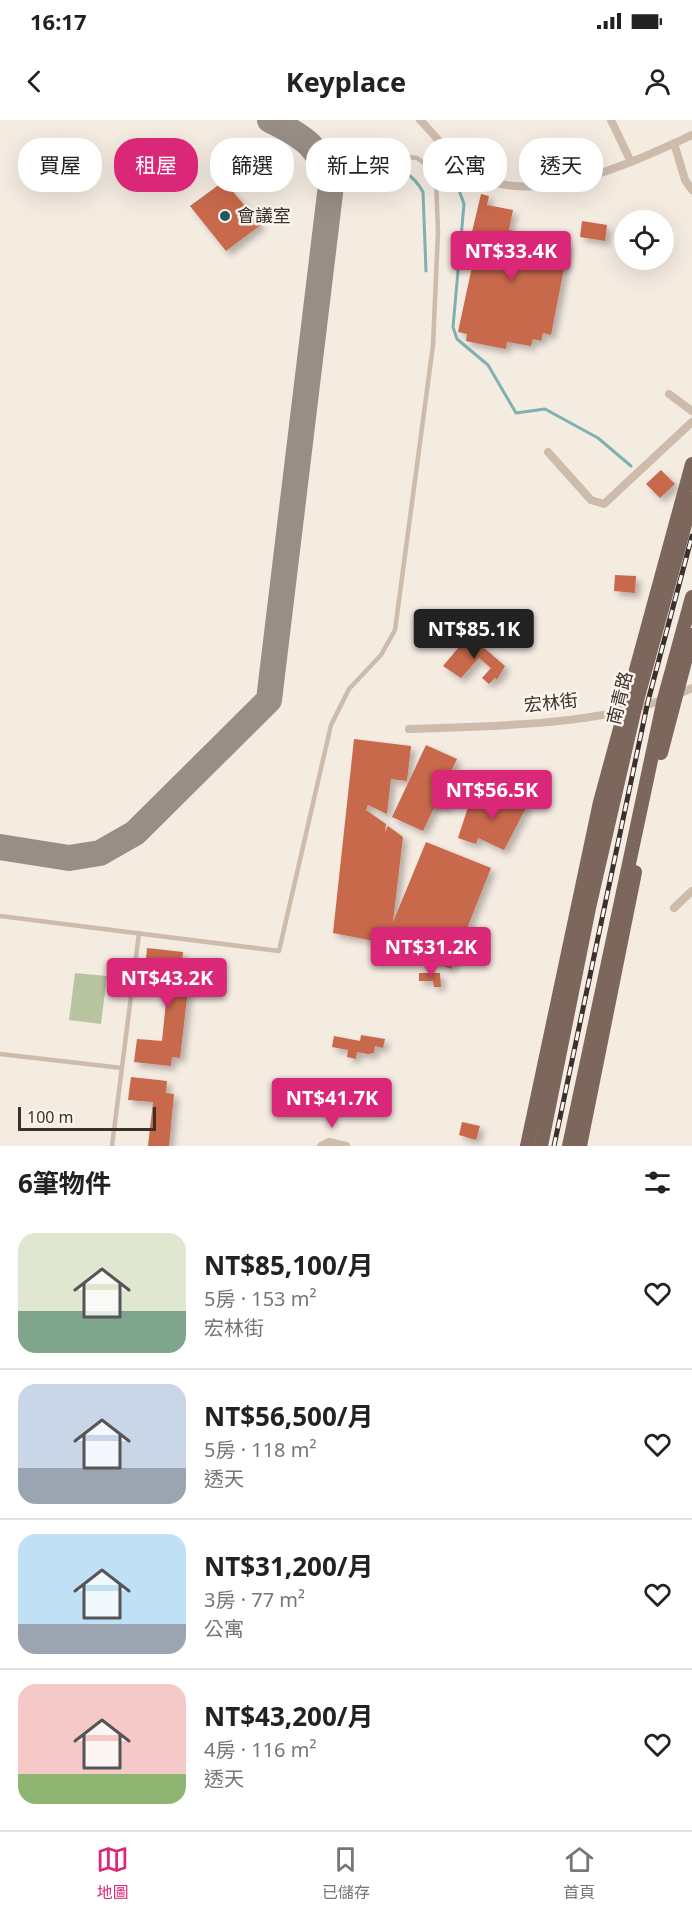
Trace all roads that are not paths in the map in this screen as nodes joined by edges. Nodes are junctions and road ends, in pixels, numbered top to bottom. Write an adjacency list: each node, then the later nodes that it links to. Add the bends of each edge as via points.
1 (420, 120): 6 (street, via 464,166 484,178 510,186 574,181)
2 (611, 120): 6 (street)
3 (692, 135): 4 (street)
4 (674, 144): 6 (street); 7 (street)
5 (411, 157): 27 (lane, via 430,167 436,180 438,232 433,345 395,630 381,655 349,689 331,725 279,951)
6 (632, 162)
7 (692, 190)
8 (669, 394): 9 (street)
9 (692, 411)
10 (692, 422): 11 (street, via 604,504 591,500)
11 (549, 452)
12 (692, 464): 18 (main road)
13 (692, 499): 18 (main road, 南青路)
14 (692, 597): 17 (main road)
15 (692, 635): 17 (main road)
16 (692, 688): 17 (street, 宏林街)
17 (669, 698): 18 (street, 宏林街); 21 (main road); 25 (main road)
18 (629, 709): 19 (street, 宏林街, via 554,721); 20 (main road); 23 (main road, 南青路)
19 (410, 729)
20 (600, 802): 23 (main road, 南青路); 33 (main road)
21 (646, 816): 25 (main road); 36 (main road)
22 (692, 891): 24 (street)
23 (589, 908): 34 (main road, 南青路)
24 (674, 908)
25 (616, 915): 35 (main road)
26 (0, 916): 27 (lane)
27 (139, 933): 29 (lane)
28 (0, 1054): 29 (lane)
29 (122, 1068): 30 (lane)
30 (112, 1146)
31 (321, 1146): 32 (street, via 329,1142)
32 (346, 1146)
33 (527, 1146)
34 (541, 1146)
35 (568, 1146)
36 (580, 1146)

